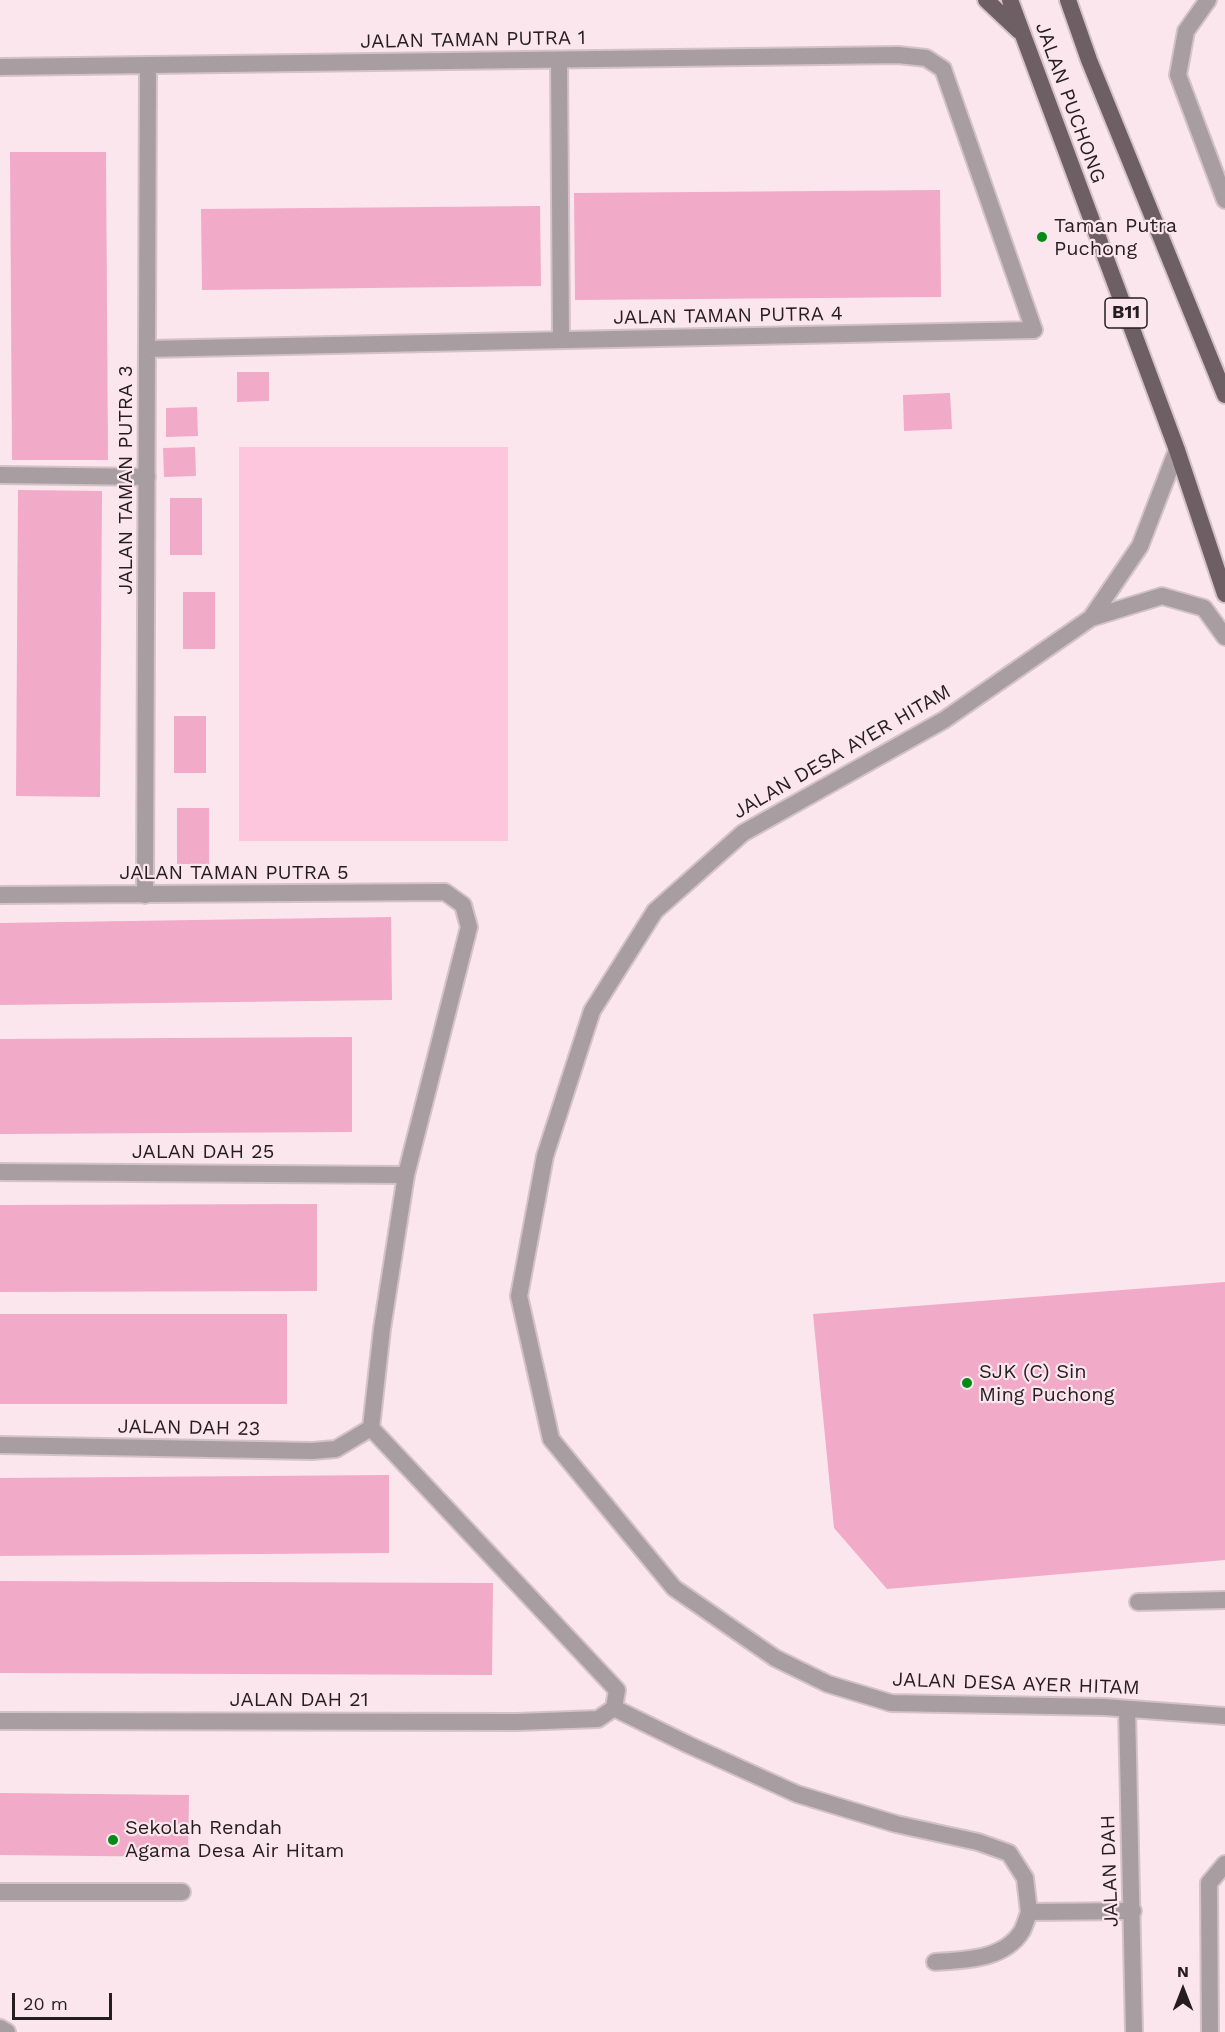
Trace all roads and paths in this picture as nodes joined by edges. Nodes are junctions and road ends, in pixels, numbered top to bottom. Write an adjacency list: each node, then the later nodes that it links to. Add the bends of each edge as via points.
1 (986, 0): 5 (main road)
2 (1010, 0): 5 (main road, JALAN PUCHONG / B11)
3 (1068, 0): 13 (main road, JALAN PUCHONG)
4 (1208, 0): 10 (street, via 1186,31 1178,75)
5 (1022, 34): 14 (main road, JALAN PUCHONG / B11)
6 (559, 60): 7 (street, JALAN TAMAN PUTRA 1); 9 (street, JALAN TAMAN PUTRA 1, via 898,55 926,58); 11 (street)
7 (148, 66): 8 (street, JALAN TAMAN PUTRA 1); 12 (street, JALAN TAMAN PUTRA 3)
8 (0, 67)
9 (944, 69): 11 (street, JALAN TAMAN PUTRA 4, via 1034,330)
10 (1225, 200)
11 (561, 340): 12 (street, JALAN TAMAN PUTRA 4)
12 (147, 349): 16 (street, JALAN TAMAN PUTRA 3)
13 (1225, 395)
14 (1177, 450): 17 (main road, JALAN PUCHONG / B11); 18 (street, JALAN DESA AYER HITAM, via 1140,546)
15 (0, 475): 16 (street)
16 (147, 477): 21 (street, JALAN TAMAN PUTRA 3)
17 (1225, 594)
18 (1091, 618): 19 (street, JALAN DESA AYER HITAM, via 1162,596 1204,608); 29 (street, JALAN DESA AYER HITAM, via 944,720 743,833 655,911 592,1011 545,1156 519,1296 551,1439 674,1588 766,1652 828,1684 891,1703)
19 (1225, 637)
20 (0, 895): 21 (street, JALAN TAMAN PUTRA 5)
21 (145, 895): 23 (street, JALAN TAMAN PUTRA 5, via 445,892 463,905 469,927)
22 (0, 1172): 23 (street, JALAN DAH 25)
23 (406, 1175): 24 (street)
24 (371, 1428): 25 (street, JALAN DAH 23, via 336,1449 312,1451); 28 (street, via 617,1690)
25 (0, 1445)
26 (1225, 1600): 27 (street)
27 (1138, 1602)
28 (614, 1708): 31 (street, JALAN DAH 21, via 598,1719 516,1722); 36 (street, via 797,1794 1009,1853 1025,1878)
29 (1127, 1709): 30 (street, JALAN DESA AYER HITAM); 35 (street, JALAN DAH)
30 (1225, 1716)
31 (0, 1721)
32 (1225, 1864): 41 (street, via 1209,1883)
33 (0, 1892): 34 (street)
34 (182, 1892)
35 (1132, 1911): 36 (street); 40 (street, JALAN DAH)
36 (1029, 1912): 37 (street, via 1022,1931 1002,1950 971,1960)
37 (934, 1962)
38 (0, 2028): 39 (street)
39 (8, 2032)
40 (1134, 2032)
41 (1210, 2032)

